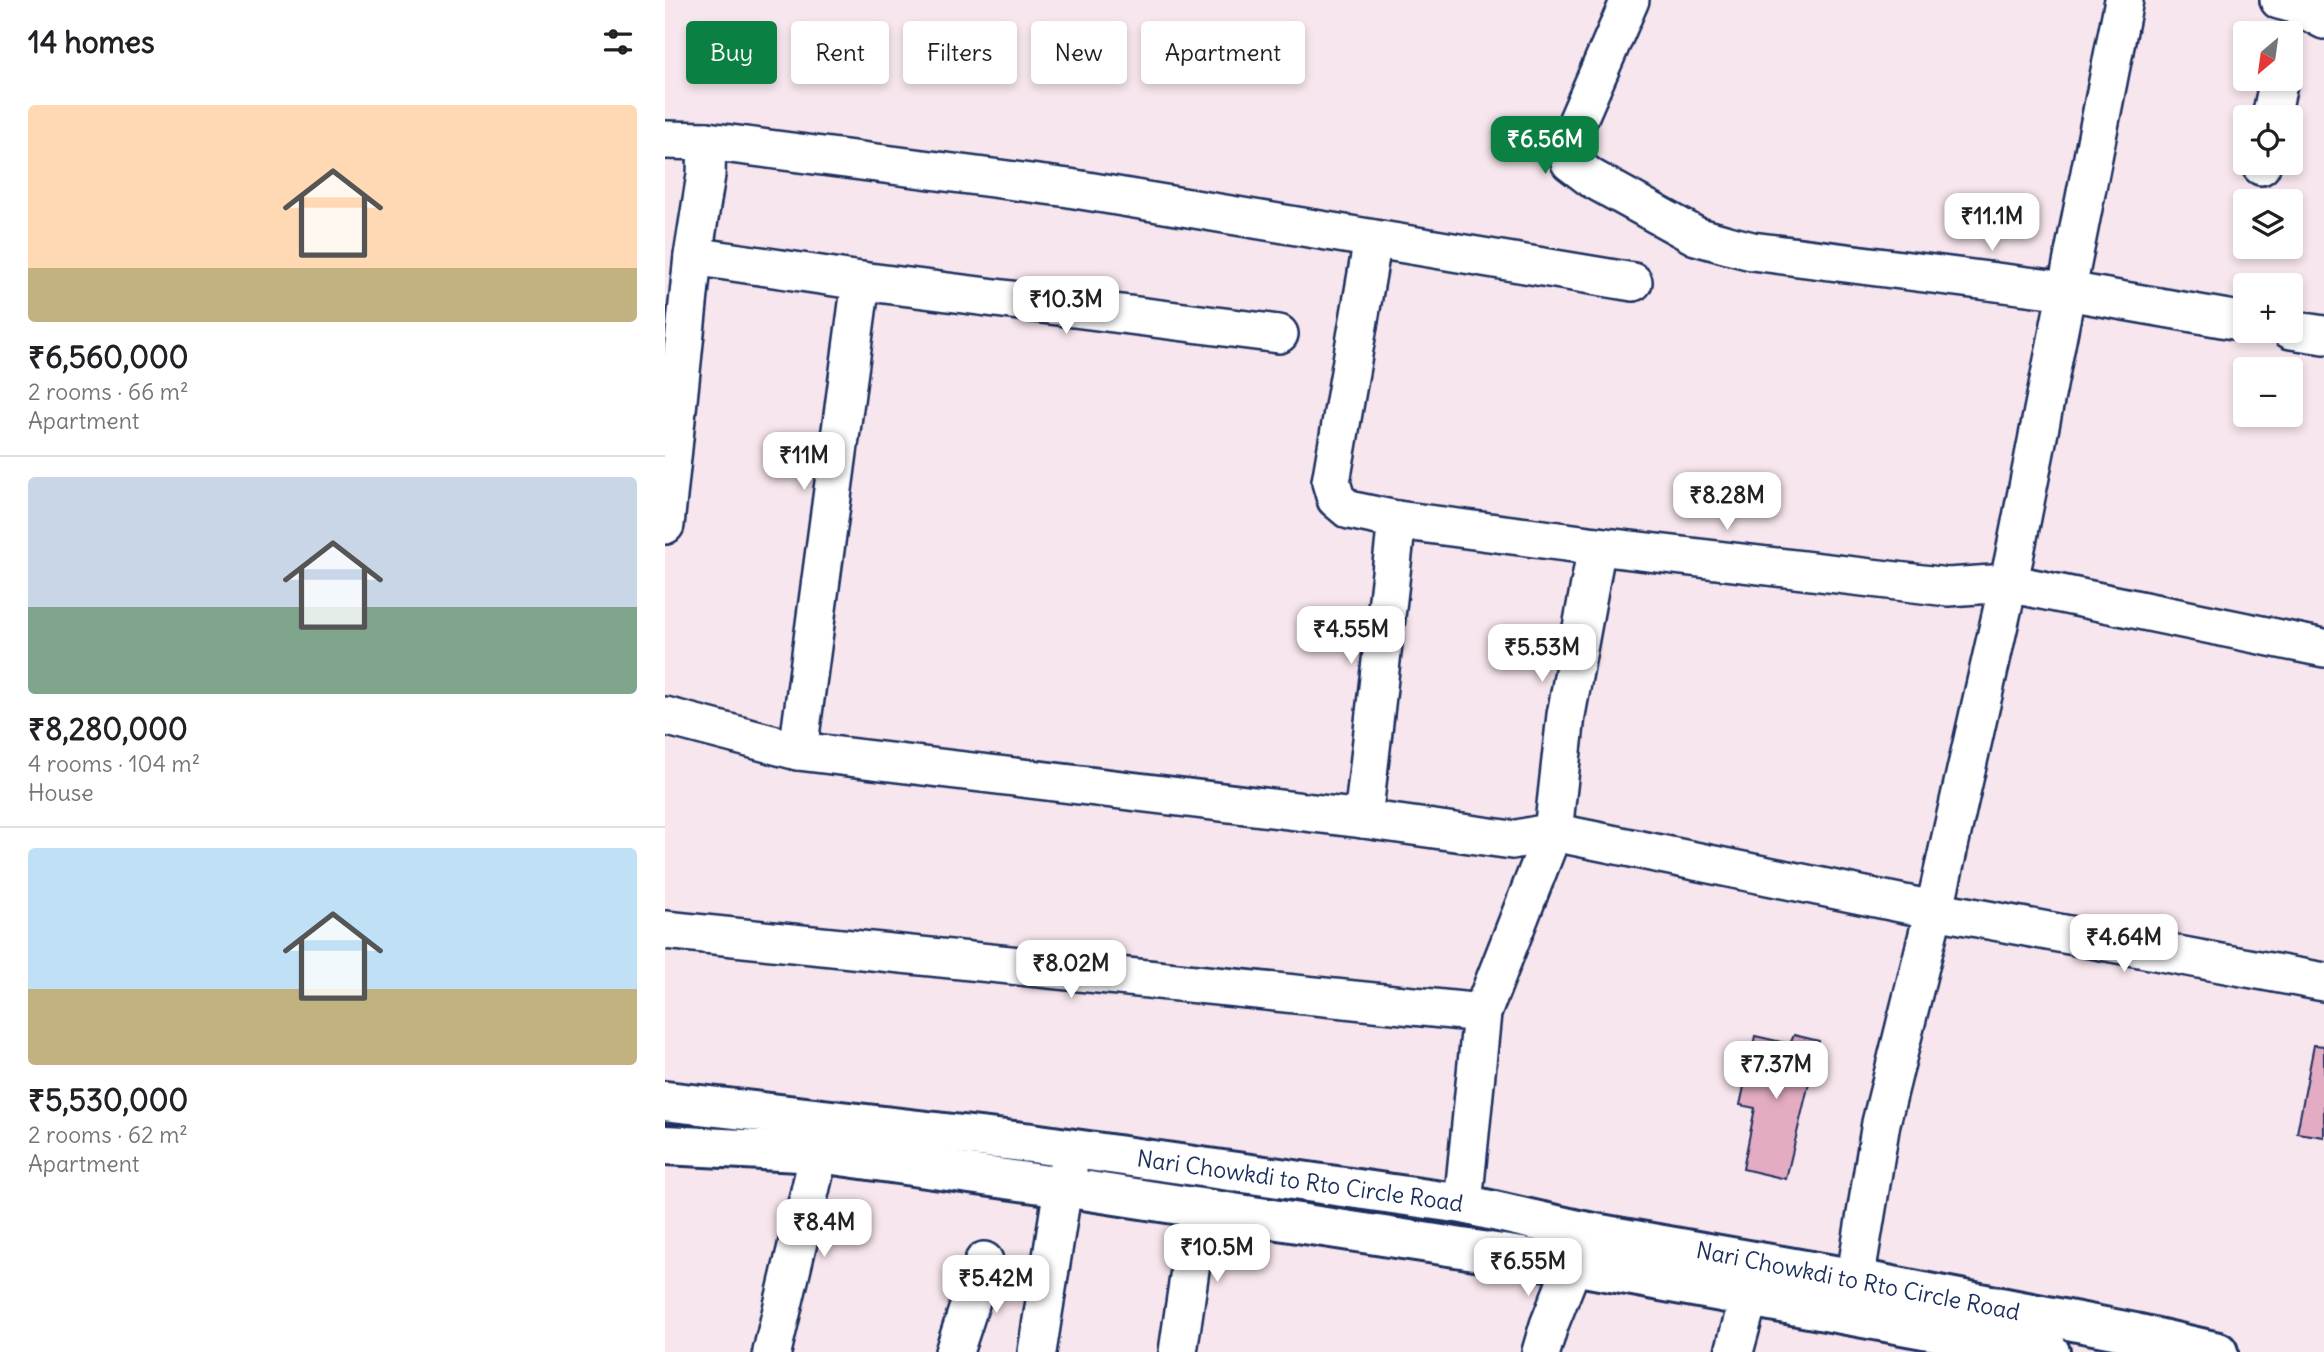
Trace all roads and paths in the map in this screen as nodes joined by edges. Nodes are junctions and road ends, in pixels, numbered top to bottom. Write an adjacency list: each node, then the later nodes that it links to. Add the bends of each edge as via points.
1 (1630, 0): 9 (street, via 1568,146 1570,162 1591,178 1696,236 1752,251)
2 (2124, 0): 9 (street)
3 (665, 140): 4 (street)
4 (707, 141): 5 (street, via 1069,188); 6 (street)
5 (1373, 239): 8 (street); 14 (street, via 1331,482 1336,499 1349,510)
6 (693, 256): 7 (street); 15 (street)
7 (861, 281): 12 (street); 20 (street)
8 (1633, 282)
9 (2067, 291): 10 (street); 17 (street)
10 (2233, 320)
11 (2303, 332): 13 (street)
12 (1279, 334)
13 (2324, 335)
14 (1397, 520): 16 (street); 21 (street)
15 (665, 525)
16 (1597, 547): 17 (street, via 1948,587); 22 (street, via 1566,715)
17 (2008, 583): 18 (street); 23 (street)
18 (2324, 648)
19 (665, 716): 20 (street)
20 (798, 751): 21 (street)
21 (1363, 819): 22 (street, via 1512,840)
22 (1553, 832): 23 (street); 26 (street)
23 (1934, 910): 25 (street); 37 (street, via 1881,1123)
24 (665, 930): 26 (street)
25 (2324, 982)
26 (1482, 1013): 32 (street)
27 (665, 1101): 29 (highway, Nari Chowkdi to Rto Circle Road)
28 (665, 1145): 30 (highway)
29 (1073, 1149): 31 (street); 32 (highway, Nari Chowkdi to Rto Circle Road)
30 (819, 1153): 31 (highway); 39 (street)
31 (1063, 1187): 33 (highway); 41 (street)
32 (1463, 1204): 37 (highway, Nari Chowkdi to Rto Circle Road)
33 (1199, 1208): 35 (highway); 42 (street)
34 (983, 1261): 40 (street)
35 (1573, 1265): 36 (highway); 43 (street)
36 (1749, 1297): 37 (highway); 44 (street)
37 (1853, 1297): 38 (highway, Nari Chowkdi to Rto Circle Road); 45 (highway)
38 (2133, 1343): 46 (highway, Nari Chowkdi to Rto Circle Road)
39 (772, 1352)
40 (954, 1352)
41 (1037, 1352)
42 (1178, 1352)
43 (1541, 1352)
44 (1734, 1352)
45 (2050, 1352)
46 (2218, 1352)

